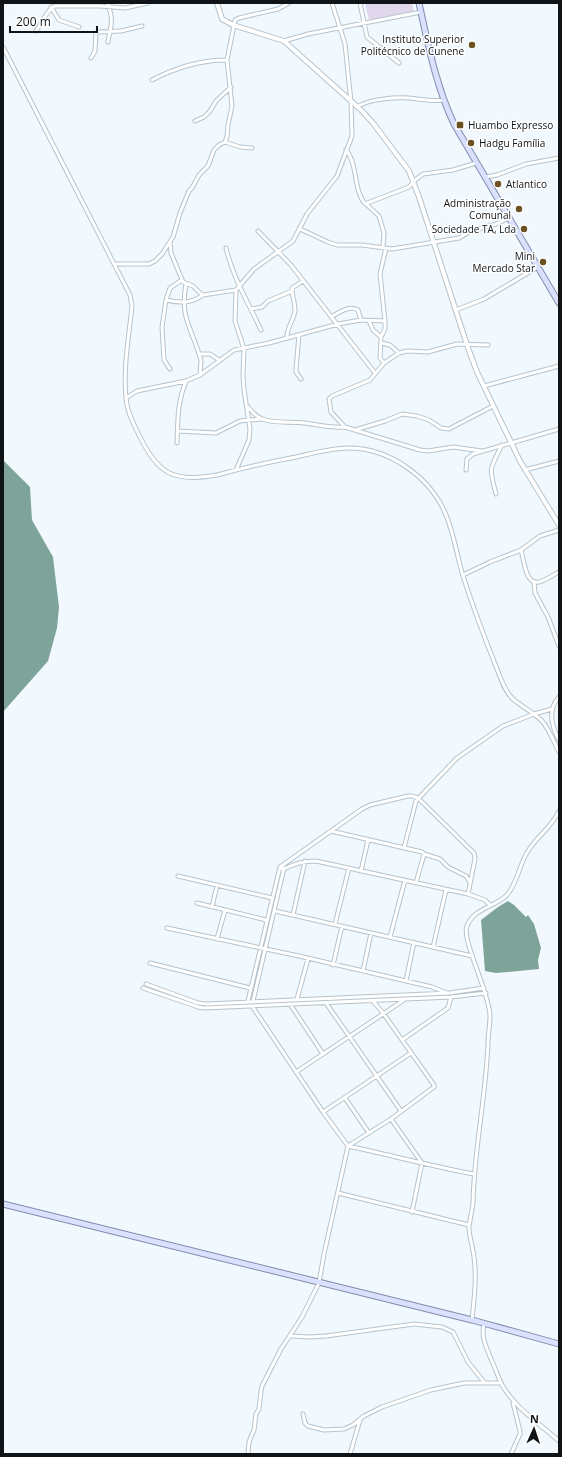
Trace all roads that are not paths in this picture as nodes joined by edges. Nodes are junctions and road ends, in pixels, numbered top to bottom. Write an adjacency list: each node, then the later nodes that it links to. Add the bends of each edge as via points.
1 (148, 3): 7 (street, via 125,8)
2 (217, 3): 12 (street, via 222,19)
3 (289, 3): 12 (street, via 278,9 238,18)
4 (332, 3): 14 (street)
5 (360, 3): 10 (street)
6 (419, 3): 9 (main road)
7 (108, 5): 8 (street); 16 (street, via 112,24)
8 (51, 7): 13 (street, via 59,20); 15 (street)
9 (421, 12): 10 (street); 25 (main road)
10 (363, 24): 14 (street); 22 (street, via 369,41)
11 (142, 26): 16 (street)
12 (233, 26): 17 (street); 21 (street)
13 (79, 27)
14 (341, 29): 17 (street); 26 (street)
15 (36, 31)
16 (109, 32): 18 (street); 20 (street, via 96,33 95,52)
17 (284, 41): 26 (street)
18 (108, 42)
19 (3, 47): 45 (street)
20 (91, 58)
21 (227, 60): 23 (street, via 180,67); 24 (street)
22 (400, 63)
23 (152, 80)
24 (231, 87): 28 (street, via 216,101 210,111); 29 (street, via 232,106)
25 (444, 100): 27 (street, via 402,98 367,102); 33 (main road)
26 (351, 102): 27 (street); 31 (street, via 352,131)
27 (357, 107): 35 (street, via 386,139)
28 (194, 122)
29 (225, 142): 30 (street); 41 (street, via 214,150 208,166 189,191)
30 (252, 148)
31 (346, 150): 36 (street, via 351,158 357,187 363,203); 38 (street, via 337,176 307,214)
32 (559, 158): 34 (street, via 526,164)
33 (476, 163): 34 (main road); 35 (street, via 453,170 423,174)
34 (485, 177): 37 (main road)
35 (414, 181): 36 (street, via 409,187); 40 (street)
36 (366, 204): 43 (street, via 379,216 384,231)
37 (509, 218): 40 (street, via 471,231 459,238); 46 (main road)
38 (300, 229): 43 (street, via 337,245); 44 (street, via 293,241)
39 (258, 231): 44 (street)
40 (435, 242): 43 (street); 58 (street)
41 (170, 243): 45 (street, via 155,261 149,264); 47 (street)
42 (226, 248): 50 (street)
43 (384, 248): 62 (street, via 380,274)
44 (278, 252): 48 (street); 50 (street, via 254,269)
45 (114, 264): 83 (street, via 130,295 132,306 125,381)
46 (538, 267): 56 (main road); 58 (street, via 484,299)
47 (182, 280): 49 (street); 54 (street, via 170,288)
48 (303, 281): 52 (street, via 292,288); 59 (street)
49 (186, 284): 53 (street); 55 (street)
50 (239, 286): 51 (street); 57 (street)
51 (236, 290): 53 (street); 71 (street, via 235,321)
52 (292, 291): 57 (street, via 268,301 262,307); 67 (street, via 295,310)
53 (203, 294): 55 (street)
54 (166, 300): 55 (street); 77 (street, via 162,333 164,360)
55 (184, 303): 73 (street, via 187,324)
56 (559, 303)
57 (252, 309): 64 (street)
58 (456, 310): 69 (street)
59 (331, 317): 60 (street, via 352,308 358,310); 63 (street)
60 (361, 320): 61 (street); 63 (street)
61 (369, 321): 62 (street); 66 (street, via 373,330)
62 (385, 321): 66 (street)
63 (338, 324): 65 (street); 78 (street)
64 (261, 330)
65 (299, 335): 67 (street); 80 (street, via 296,372)
66 (381, 337): 68 (street)
67 (287, 338): 71 (street)
68 (381, 344): 72 (street, via 390,345); 75 (street, via 380,358)
69 (467, 345): 70 (street); 72 (street, via 454,345 428,352); 82 (street)
70 (488, 345)
71 (244, 349): 74 (street, via 234,350); 84 (street, via 243,375)
72 (399, 353): 75 (street)
73 (199, 354): 74 (street, via 210,354); 79 (street)
74 (219, 360): 79 (street)
75 (384, 363): 78 (street)
76 (559, 366): 82 (street)
77 (170, 368)
78 (375, 373): 88 (street, via 370,380 329,399 331,412)
79 (200, 375): 81 (street)
80 (301, 379)
81 (186, 381): 83 (street, via 137,391); 91 (street, via 177,414)
82 (484, 386): 85 (street)
83 (126, 398): 97 (street, via 130,417 144,445 163,470 173,475 193,478)
84 (247, 405): 86 (street); 87 (street)
85 (493, 406): 90 (street, via 449,429 417,416 402,414); 92 (street)
86 (249, 419): 87 (street); 91 (street, via 216,432); 97 (street, via 249,440)
87 (261, 419): 88 (street)
88 (345, 427): 90 (street)
89 (559, 429): 92 (street)
90 (355, 430): 95 (street, via 420,450 453,447)
91 (178, 431): 93 (street)
92 (511, 442): 94 (street); 99 (street)
93 (177, 443)
94 (502, 445): 95 (street); 100 (street, via 490,468)
95 (482, 451): 98 (street, via 467,459)
96 (559, 461): 99 (street)
97 (236, 470): 105 (street, via 347,448 370,450 395,460 418,476 442,506)
98 (466, 470)
99 (525, 470): 101 (street)
100 (496, 494)
101 (559, 526)
102 (559, 530): 103 (street, via 540,536)
103 (521, 550): 105 (street); 106 (street, via 528,578)
104 (559, 572): 106 (street)
105 (463, 575): 110 (street, via 507,692)
106 (534, 582): 107 (street, via 535,593)
107 (559, 646)
108 (559, 697): 109 (street)
109 (552, 709): 110 (street); 111 (street, via 553,729)
110 (534, 714): 112 (street, via 544,724); 113 (street, via 503,726 457,758)
111 (559, 740)
112 (559, 752)
113 (418, 798): 115 (street, via 408,796 366,806); 117 (street); 125 (street, via 474,853 476,859)
114 (559, 810): 132 (street, via 550,826 528,852 511,890)
115 (331, 831): 116 (street); 120 (street)
116 (368, 840): 117 (street); 122 (street)
117 (404, 848): 118 (street)
118 (424, 854): 125 (street, via 440,859 448,867 466,876); 126 (street)
119 (306, 861): 120 (street); 121 (street); 136 (street)
120 (285, 867): 130 (street, via 280,867); 135 (street)
121 (348, 868): 122 (street); 138 (street)
122 (361, 870): 124 (street)
123 (178, 876): 127 (street)
124 (405, 880): 126 (street); 142 (street)
125 (470, 882): 129 (street)
126 (416, 883): 128 (street)
127 (217, 885): 130 (street); 133 (street)
128 (446, 890): 129 (street); 145 (street)
129 (468, 894): 132 (street, via 485,900)
130 (272, 898): 137 (street)
131 (197, 903): 133 (street)
132 (490, 905): 148 (street, via 473,917 467,927)
133 (212, 906): 134 (street)
134 (225, 910): 137 (street); 143 (street)
135 (275, 911): 136 (street); 147 (street)
136 (293, 915): 138 (street)
137 (266, 920): 146 (street)
138 (335, 924): 139 (street)
139 (342, 926): 141 (street); 151 (street)
140 (167, 928): 143 (street)
141 (371, 933): 142 (street); 152 (street)
142 (390, 937): 144 (street)
143 (217, 939): 146 (street)
144 (414, 942): 145 (street); 153 (street)
145 (433, 947): 148 (street)
146 (260, 948): 147 (street); 156 (street)
147 (265, 950): 149 (street); 164 (street)
148 (472, 956): 157 (street)
149 (308, 959): 151 (street); 161 (street)
150 (150, 963): 156 (street)
151 (333, 964): 152 (street)
152 (363, 971): 153 (street)
153 (406, 981): 158 (street)
154 (146, 984): 163 (street, via 198,1003)
155 (143, 988): 168 (street, via 204,1008)
156 (250, 988): 163 (street)
157 (484, 988): 158 (street); 159 (street)
158 (449, 993): 161 (street)
159 (486, 993): 160 (street); 183 (street, via 490,1016 488,1051)
160 (451, 997): 162 (street); 171 (street, via 448,1008)
161 (297, 999): 164 (street)
162 (406, 999): 165 (street); 169 (street)
163 (248, 1001): 164 (street)
164 (253, 1001)
165 (373, 1001): 166 (street); 169 (street)
166 (326, 1002): 167 (street); 170 (street)
167 (290, 1004): 168 (street); 173 (street)
168 (252, 1006): 174 (street)
169 (383, 1013): 170 (street); 171 (street)
170 (349, 1036): 173 (street); 175 (street)
171 (402, 1040): 172 (street)
172 (411, 1053): 175 (street); 177 (street, via 434,1087)
173 (323, 1054): 174 (street)
174 (296, 1072): 178 (street)
175 (377, 1076): 176 (street); 177 (street)
176 (344, 1098): 178 (street); 180 (street)
177 (401, 1111): 179 (street)
178 (323, 1112): 181 (street)
179 (390, 1119): 180 (street); 182 (street)
180 (369, 1133): 181 (street)
181 (348, 1146): 182 (street); 184 (street)
182 (422, 1163): 183 (street); 186 (street)
183 (474, 1174): 187 (street)
184 (338, 1193): 186 (street); 188 (street)
185 (3, 1204): 188 (main road)
186 (412, 1212): 187 (street)
187 (469, 1225): 189 (street, via 474,1258 475,1291)
188 (319, 1283): 189 (main road); 191 (street)
189 (472, 1320): 190 (main road)
190 (484, 1324): 192 (main road); 194 (street, via 484,1340)
191 (291, 1336): 193 (street, via 326,1336 414,1324 442,1327 453,1332 468,1362); 199 (street, via 281,1349 260,1391 259,1409)
192 (559, 1344)
193 (484, 1382): 194 (street); 197 (street, via 431,1390 382,1407)
194 (501, 1383): 195 (street)
195 (513, 1401): 198 (street); 201 (street, via 520,1434)
196 (303, 1414): 197 (street, via 305,1424 324,1430 344,1429)
197 (360, 1420): 200 (street)
198 (559, 1441)
199 (248, 1454)
200 (350, 1454)
201 (511, 1454)

